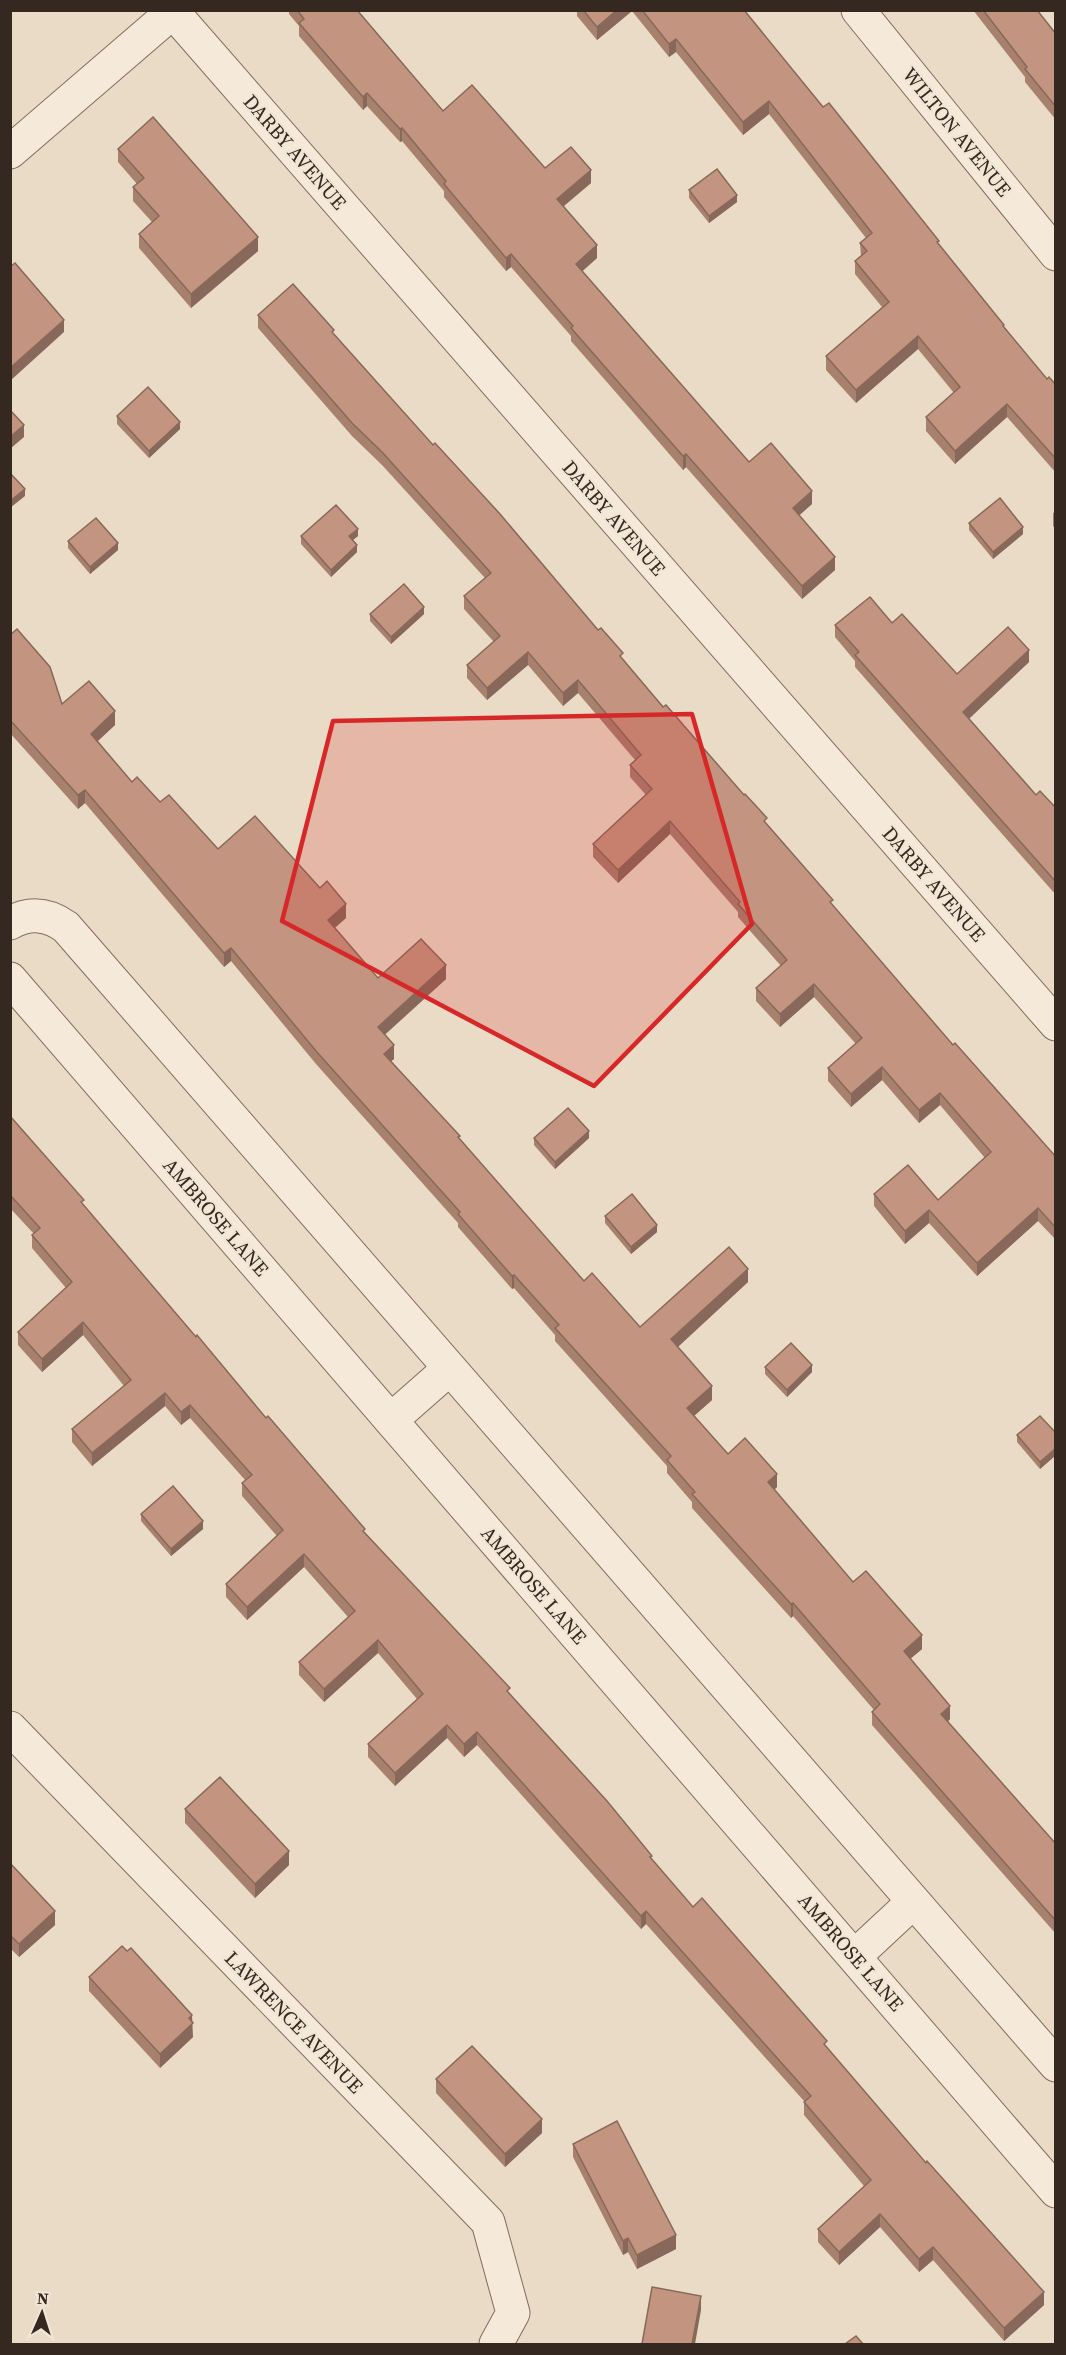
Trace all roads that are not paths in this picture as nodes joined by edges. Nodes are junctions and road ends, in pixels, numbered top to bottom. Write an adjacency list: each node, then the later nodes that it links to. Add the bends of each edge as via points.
1 (858, 10): 4 (street, WILTON AVENUE)
2 (174, 11): 3 (street); 7 (street, DARBY AVENUE)
3 (10, 152)
4 (1056, 254)
5 (10, 923): 8 (street, via 39,915 66,927)
6 (10, 979): 9 (street, AMBROSE LANE)
7 (1056, 1024)
8 (449, 1369): 9 (street); 11 (street)
9 (391, 1419): 12 (street, AMBROSE LANE)
10 (10, 1728): 15 (street, LAWRENCE AVENUE, via 488,2222 513,2313)
11 (913, 1902): 12 (street); 13 (street)
12 (855, 1956): 14 (street, AMBROSE LANE)
13 (1056, 2065)
14 (1056, 2191)
15 (496, 2344)

